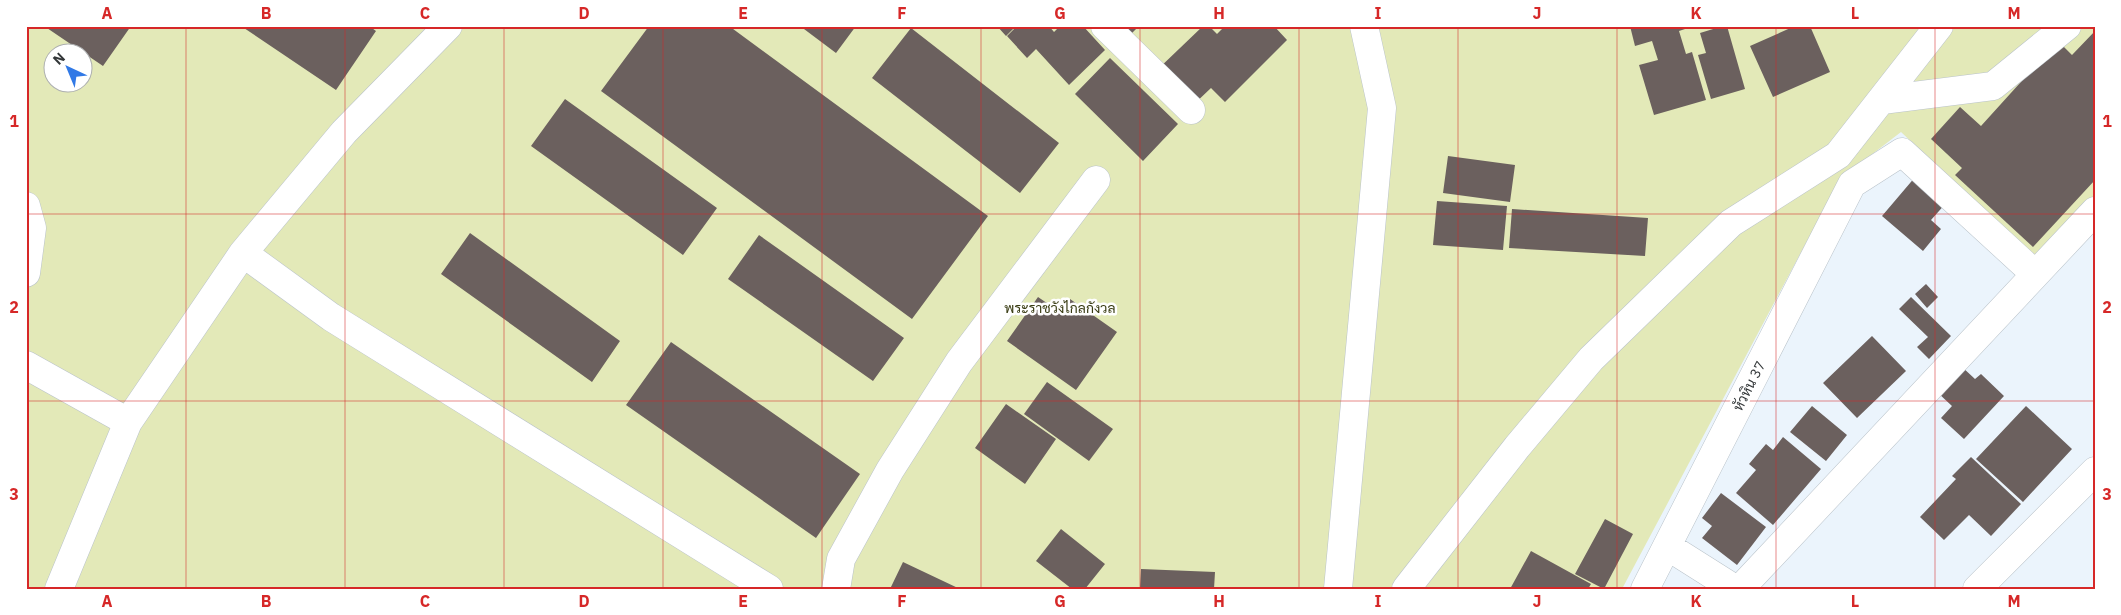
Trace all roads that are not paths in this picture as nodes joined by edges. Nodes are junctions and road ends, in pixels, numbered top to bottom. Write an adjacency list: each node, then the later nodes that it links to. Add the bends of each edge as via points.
1 (448, 26): 11 (street, via 344,132)
2 (1104, 26): 7 (street)
3 (1364, 26): 21 (street, via 1382,108)
4 (1939, 26): 6 (street)
5 (2067, 26): 6 (street, via 1993,86)
6 (1882, 100): 22 (street, via 1838,155 1731,223 1591,359 1517,447)
7 (1191, 110)
8 (1096, 180): 20 (street, via 959,362 895,461 841,559)
9 (26, 206): 12 (street, via 32,228)
10 (2095, 211): 13 (street)
11 (243, 253): 15 (street); 19 (street, via 331,317)
12 (26, 273)
13 (2035, 274): 17 (street, หัวหิน 37, via 1902,152 1852,184); 25 (street)
14 (26, 365): 15 (street)
15 (128, 422): 18 (street)
16 (2095, 471): 26 (street)
17 (1667, 546): 23 (street, หัวหิน 37); 24 (street)
18 (59, 589)
19 (769, 589)
20 (836, 589)
21 (1338, 589)
22 (1406, 589)
23 (1645, 589)
24 (1735, 589)
25 (1740, 589)
26 (1977, 589)

